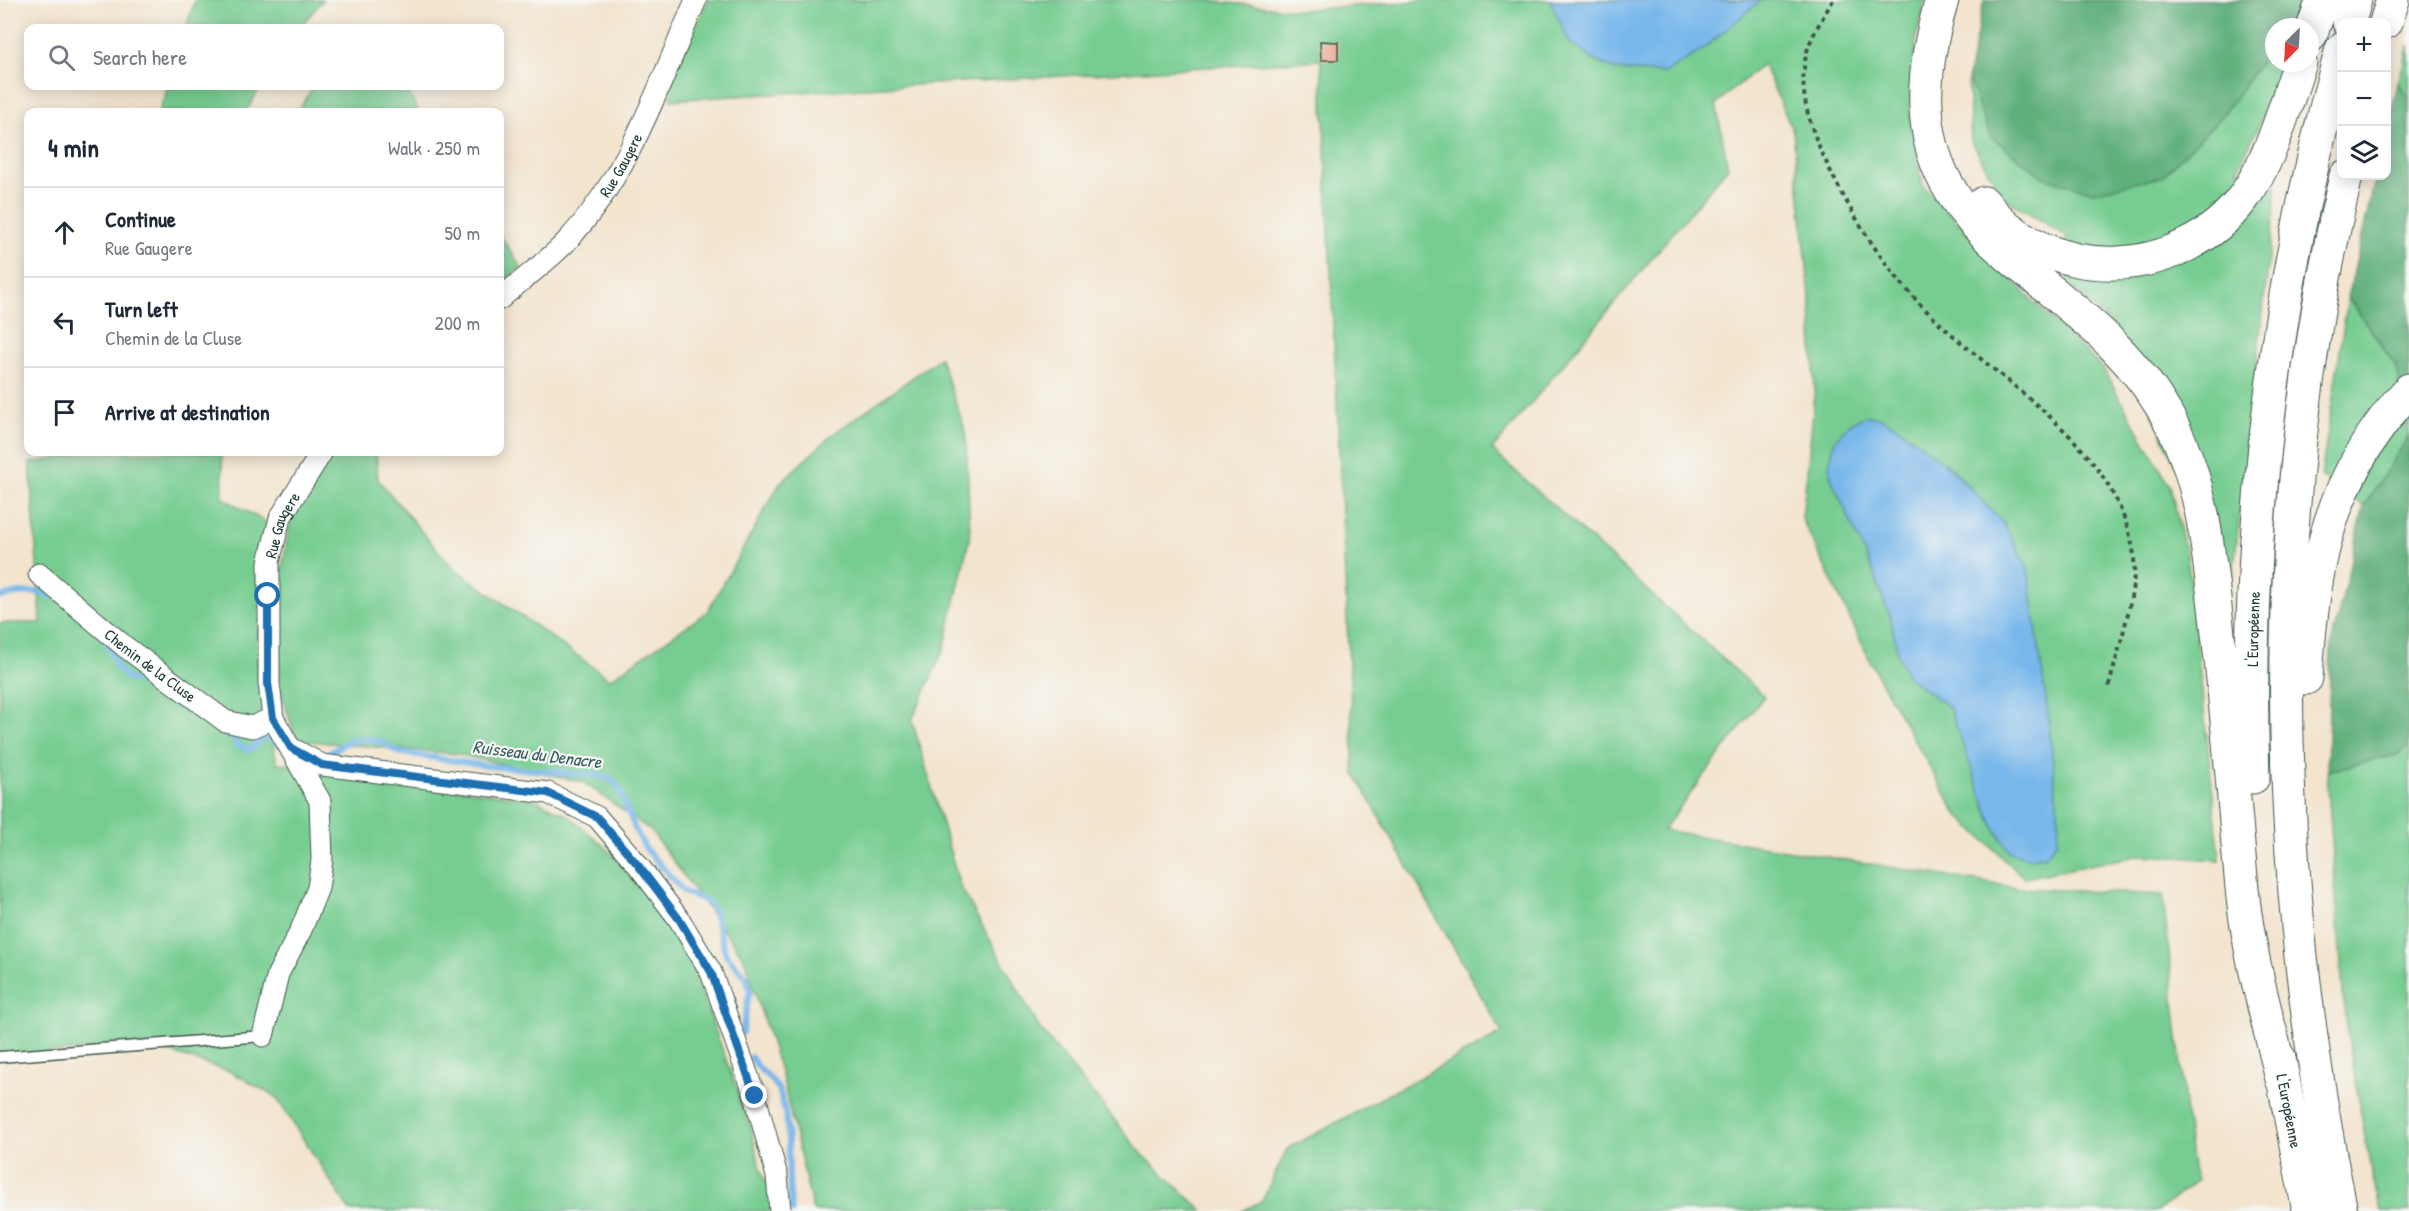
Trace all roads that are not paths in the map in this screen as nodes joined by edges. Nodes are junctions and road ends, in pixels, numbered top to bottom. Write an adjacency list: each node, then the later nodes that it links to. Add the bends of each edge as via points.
1 (696, 0): 13 (street, Rue Gaugere, via 644,119 605,192 566,243)
2 (1942, 0): 22 (highway, via 1929,53 1927,88 1932,145 1943,178 1963,211 1985,236 2129,362 2171,422 2194,479 2205,522 2213,582 2246,918)
3 (1962, 0): 11 (highway, via 1949,49 1945,87 1948,121 1961,166 1976,193 2006,226 2030,242 2082,261 2145,260 2191,244 2213,229 2244,196 2262,168)
4 (2323, 0): 7 (highway)
5 (2355, 0): 8 (highway)
6 (2393, 0): 9 (highway)
7 (2316, 18)
8 (2350, 18)
9 (2387, 18)
10 (2337, 68): 22 (highway, L'Européenne, via 2286,297 2269,410 2256,544 2252,705 2255,830 2269,993)
11 (2297, 72)
12 (2345, 180): 20 (highway, L'Européenne, via 2306,389 2288,585 2289,817 2298,944)
13 (504, 296)
14 (2409, 390): 20 (highway, via 2369,442 2341,492 2325,535 2315,591 2307,672 2304,772)
15 (319, 456): 17 (street, Rue Gaugere, via 280,518 269,562 268,683)
16 (39, 574): 17 (street, Chemin de la Cluse, via 124,646 225,721 252,727)
17 (273, 718): 18 (street, Rue Gaugere)
18 (291, 748): 19 (street, Rue Gaugere, via 320,801 322,860 318,888 278,974); 23 (street, via 322,765 548,793 597,817 679,919 711,972 755,1096 777,1176)
19 (262, 1036): 21 (lane)
20 (2311, 1046): 25 (highway, L'Européenne)
21 (0, 1057)
22 (2282, 1079): 24 (highway, L'Européenne)
23 (780, 1211)
24 (2308, 1211)
25 (2341, 1211)

